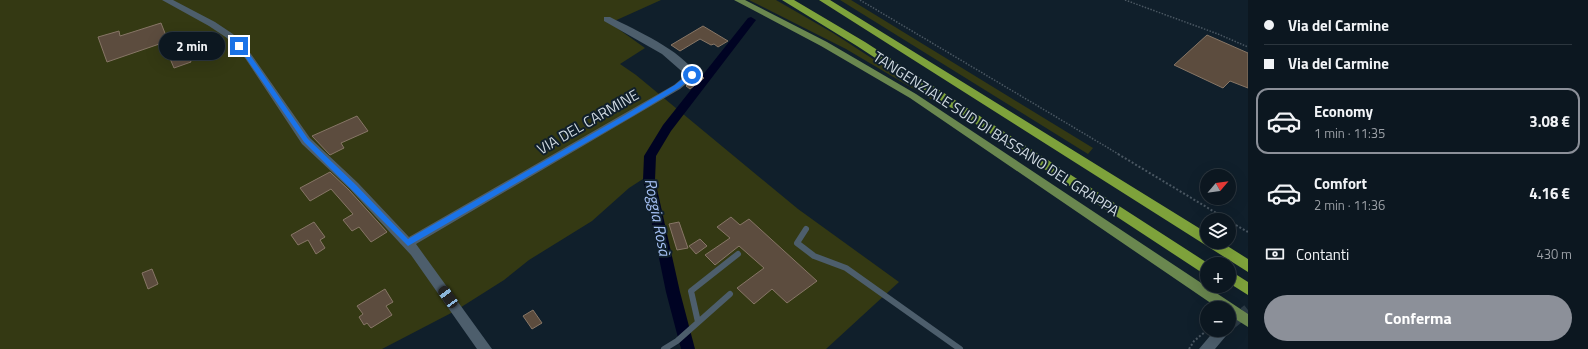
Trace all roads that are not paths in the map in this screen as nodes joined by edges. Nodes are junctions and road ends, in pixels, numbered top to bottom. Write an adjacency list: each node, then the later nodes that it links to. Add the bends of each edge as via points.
1 (166, 0): 9 (street, via 230,36 248,56 306,141 354,186)
2 (738, 0): 20 (main road, TANGENZIALE SUD DI BASSANO DEL GRAPPA, via 824,44 913,96)
3 (787, 0): 13 (highway, via 874,53)
4 (803, 0): 12 (highway)
5 (824, 0): 8 (highway)
6 (607, 19): 9 (street, VIA DEL CARMINE, via 651,43 692,75 632,114)
7 (806, 229): 27 (lane, via 797,243 802,249 817,258 838,263 846,268)
8 (1200, 236)
9 (408, 243): 25 (street)
10 (1221, 249): 14 (highway)
11 (738, 254): 22 (lane, via 691,291)
12 (1200, 257)
13 (1200, 265)
14 (1248, 266)
15 (1236, 280): 17 (highway)
16 (1236, 288): 19 (highway)
17 (1248, 288)
18 (730, 294): 22 (lane)
19 (1248, 296)
20 (1219, 301)
21 (1236, 313): 23 (main road, TANGENZIALE SUD DI BASSANO DEL GRAPPA)
22 (698, 322): 26 (lane)
23 (1248, 322)
24 (1217, 337): 28 (street)
25 (485, 349)
26 (664, 349)
27 (960, 349)
28 (1206, 349)

